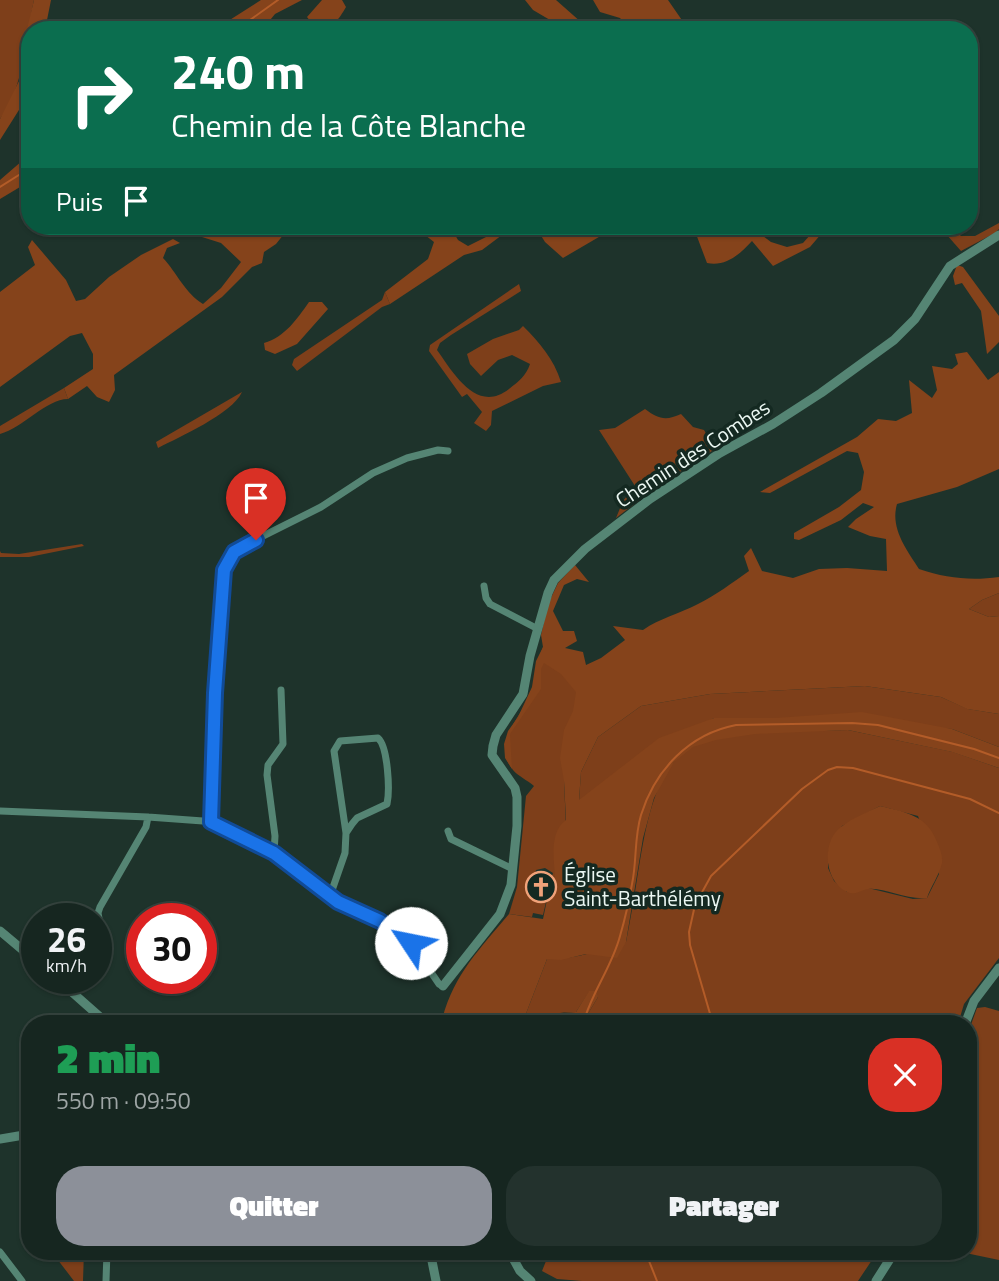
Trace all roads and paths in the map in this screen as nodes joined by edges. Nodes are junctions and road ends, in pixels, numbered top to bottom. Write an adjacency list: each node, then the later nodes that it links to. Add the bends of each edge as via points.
1 (999, 235): 4 (street, Chemin des Combes, via 950,266 915,319 894,340 811,399 673,483 585,549 554,580)
2 (448, 451): 8 (street, via 407,458 373,473 321,507 243,546 228,560 219,610)
3 (484, 586): 4 (street, via 490,604)
4 (538, 629): 12 (street, Chemin des Combes, via 523,694 496,735 492,755 517,797)
5 (281, 691): 11 (street, via 283,744 268,765 267,775)
6 (0, 811): 7 (street)
7 (148, 817): 8 (street); 14 (street)
8 (211, 822): 11 (street)
9 (448, 831): 12 (street, via 451,839)
10 (346, 833): 10 (street, via 357,818 387,804 383,745 378,738 340,741 334,751); 13 (street, via 345,853)
11 (274, 853): 13 (street)
12 (513, 869): 18 (street, Chemin des Combes, via 500,914)
13 (330, 896): 18 (street, via 411,943)
14 (102, 903)
15 (0, 931): 16 (street)
16 (21, 949)
17 (999, 968): 21 (street)
18 (443, 986)
19 (74, 994): 20 (street)
20 (98, 1015)
21 (969, 1015)
22 (21, 1136): 23 (street)
23 (0, 1139)
24 (0, 1252): 29 (street)
25 (107, 1260): 30 (street)
26 (432, 1260): 31 (street)
27 (512, 1260): 32 (street)
28 (889, 1260): 33 (street)
29 (22, 1281)
30 (106, 1281)
31 (436, 1281)
32 (531, 1281)
33 (876, 1281)

